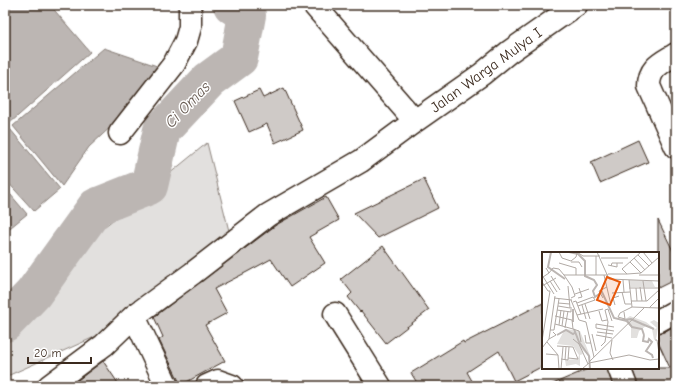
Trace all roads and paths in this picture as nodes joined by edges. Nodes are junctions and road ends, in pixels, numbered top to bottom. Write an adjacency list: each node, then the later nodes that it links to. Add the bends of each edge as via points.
1 (314, 5): 5 (street)
2 (576, 5): 5 (street, Jalan Warga Mulya I)
3 (190, 10): 6 (street, via 190,28 174,64)
4 (676, 54): 7 (street, via 658,66 649,77 649,86)
5 (415, 121): 10 (street, Jalan Warga Mulya I, via 362,162 268,215)
6 (120, 133)
7 (676, 148)
8 (676, 311): 11 (street)
9 (334, 314): 17 (street)
10 (134, 316): 13 (street, Jalan Warga Mulya I, via 104,345); 14 (street)
11 (659, 320)
12 (619, 369): 18 (street)
13 (49, 386)
14 (167, 386)
15 (207, 386): 16 (street, via 218,381)
16 (232, 386)
17 (380, 386)
18 (626, 386)

